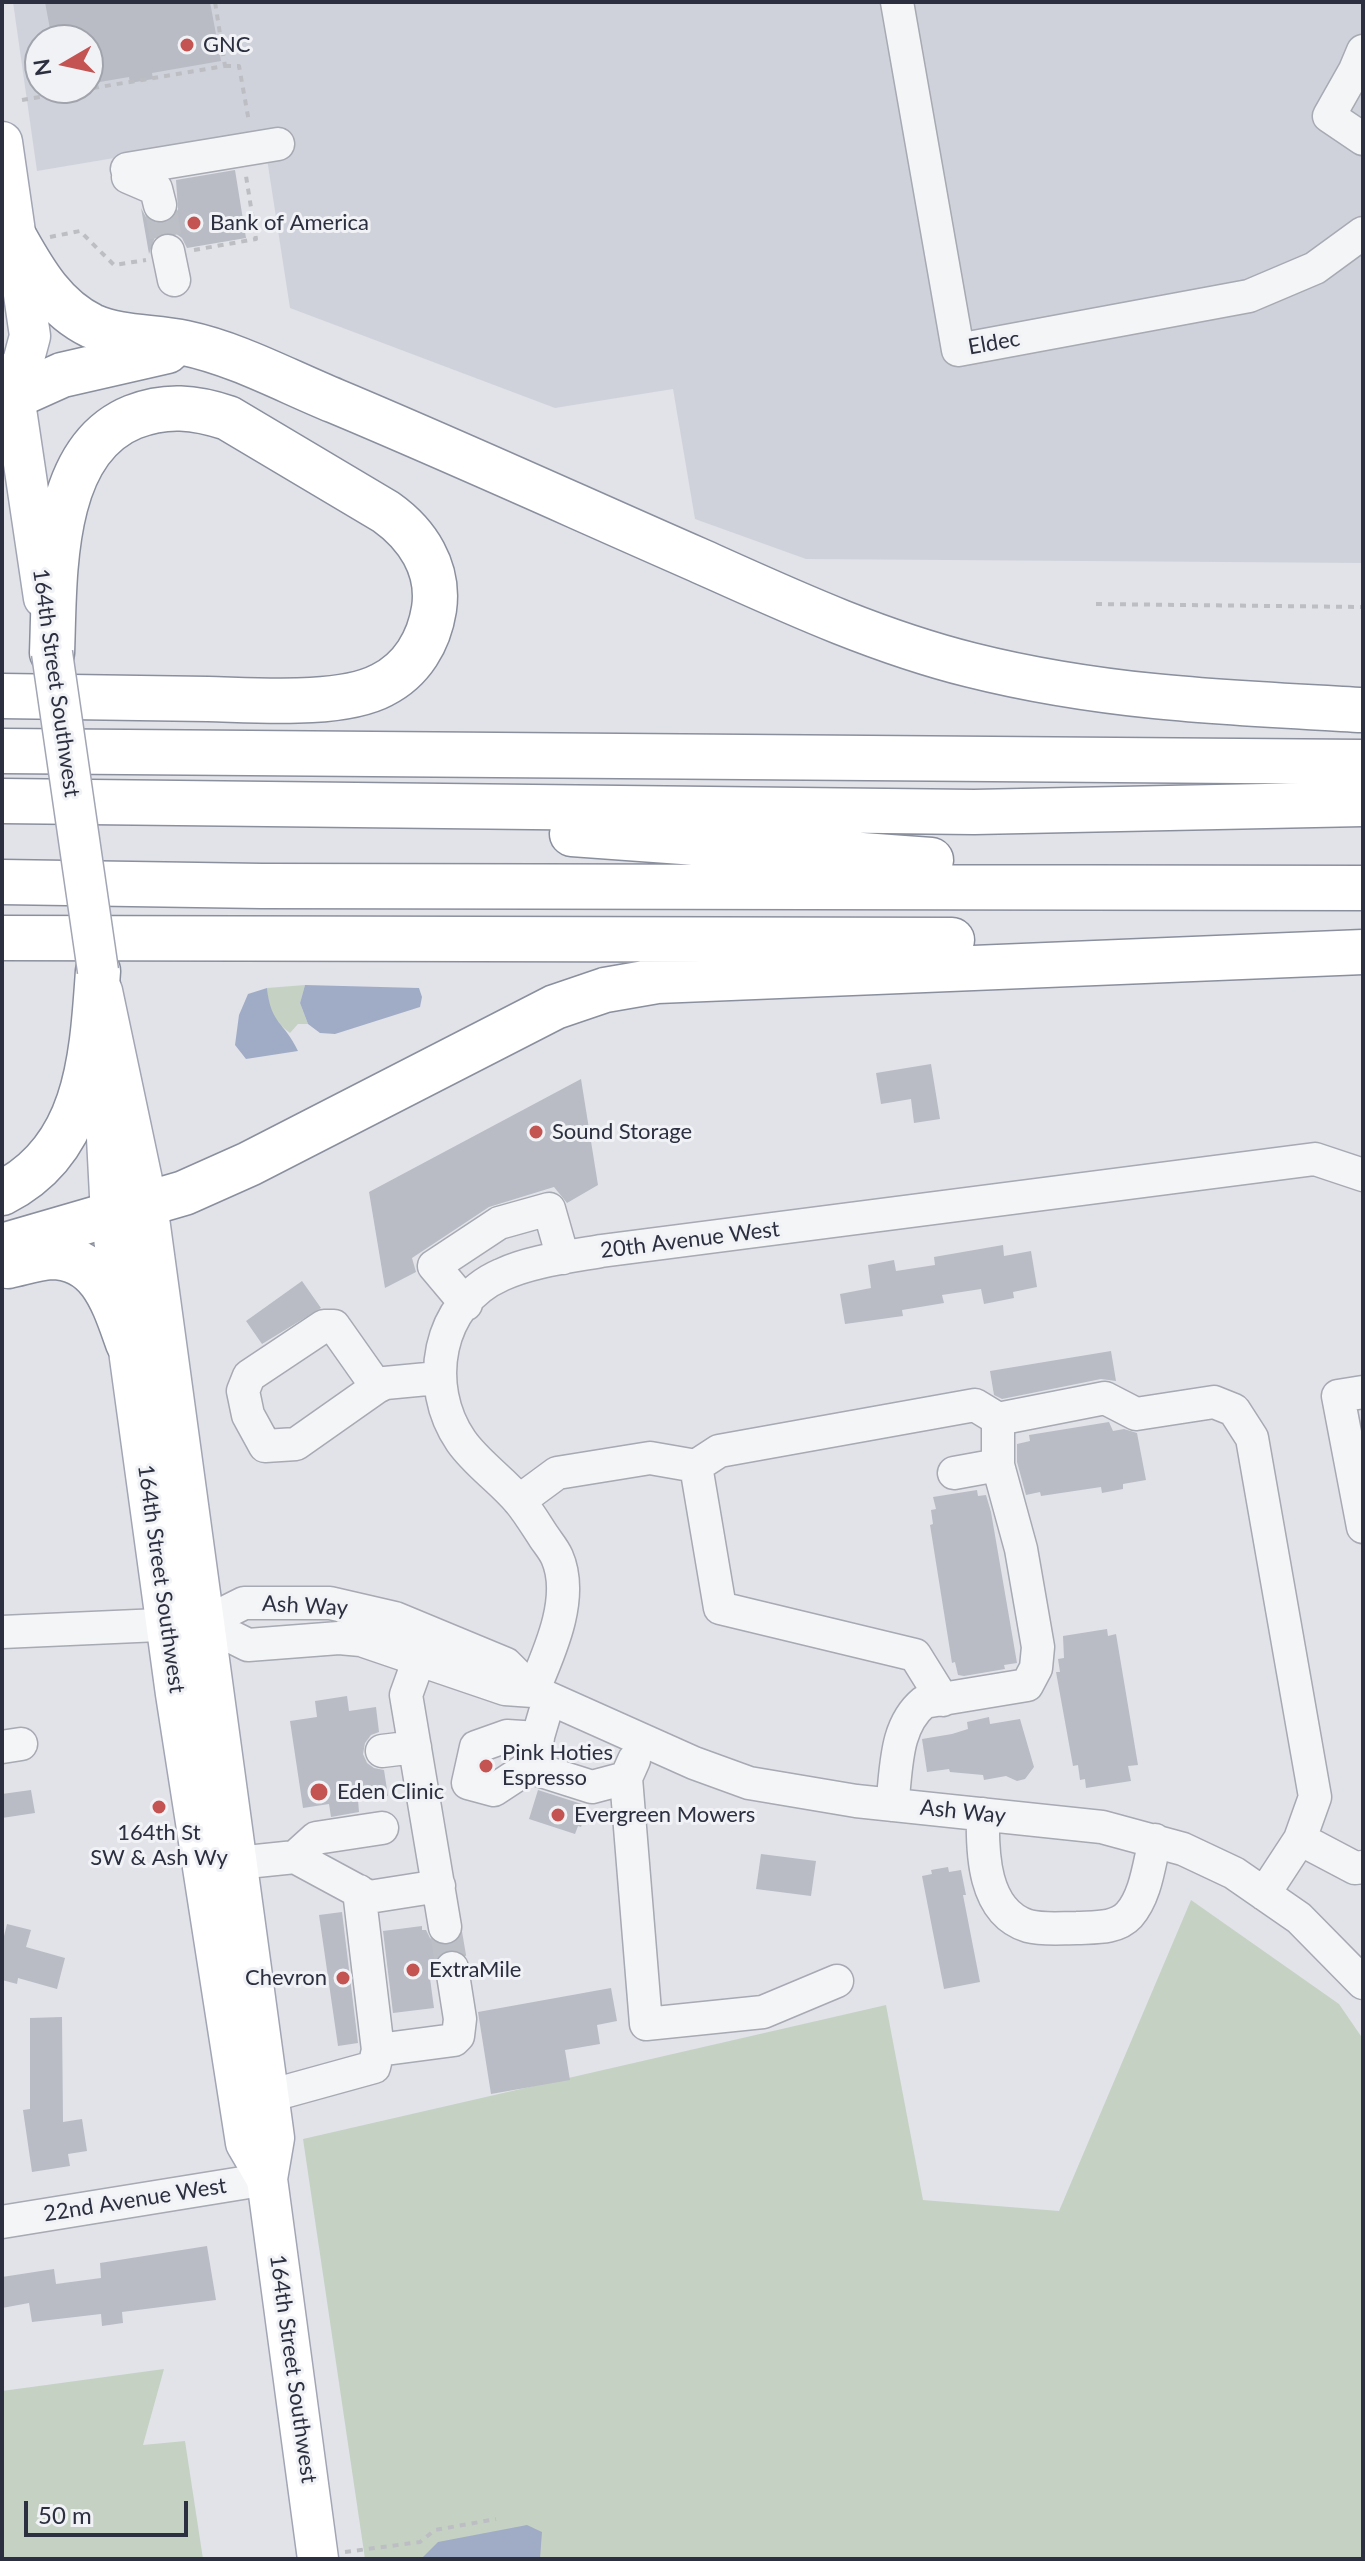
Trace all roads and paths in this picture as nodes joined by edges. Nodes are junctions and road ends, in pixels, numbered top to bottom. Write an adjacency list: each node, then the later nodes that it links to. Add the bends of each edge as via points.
1 (215, 2): 4 (path, via 225,66)
2 (897, 2): 9 (street, Eldec, via 958,350 1249,296 1315,268)
3 (1363, 51): 5 (street, via 1329,116)
4 (22, 100)
5 (1363, 139)
6 (2, 142): 10 (main road, 164th Street Southwest)
7 (278, 144): 8 (street, via 127,173 156,189)
8 (160, 205)
9 (1363, 233)
10 (16, 240): 11 (highway, via 57,302 93,326); 12 (main road, 164th Street Southwest, via 30,336)
11 (217, 351): 12 (highway, via 155,352); 17 (highway, via 910,648 1042,682 1120,695)
12 (6, 391): 15 (main road, 164th Street Southwest)
13 (1096, 604): 14 (path)
14 (1363, 607)
15 (52, 653): 16 (highway, via 55,583 69,491 103,436 127,420 160,409 201,409 228,418 386,512 417,539 433,578 435,600 425,643 398,675 361,694 271,700); 29 (main road, 164th Street Southwest, bridge)
16 (2, 696)
17 (1363, 710)
18 (2, 751): 19 (highway)
19 (1363, 762)
20 (2, 801): 21 (highway, via 974,812)
21 (1363, 804)
22 (2, 821): 24 (highway, via 546,832)
23 (2, 882): 24 (highway)
24 (1306, 886): 25 (highway)
25 (1363, 888)
26 (2, 938): 27 (highway)
27 (1363, 946)
28 (1363, 952): 32 (highway, via 657,981 605,990 555,1007 249,1164)
29 (98, 971): 31 (highway, via 87,1069 71,1124 40,1169); 32 (main road, 164th Street Southwest)
30 (1363, 1175): 34 (street, 20th Avenue West, via 1315,1159)
31 (2, 1193)
32 (129, 1210): 33 (highway); 37 (main road, 164th Street Southwest); 47 (main road, 164th Street Southwest)
33 (2, 1246)
34 (563, 1258): 36 (street, 20th Avenue West, via 501,1274 476,1289); 36 (street, via 549,1209 499,1223 434,1266)
35 (2, 1267): 37 (highway, via 48,1257 83,1266 111,1296)
36 (466, 1304): 38 (street, 20th Avenue West, via 440,1350)
37 (128, 1343): 47 (main road, 164th Street Southwest)
38 (438, 1378): 39 (street); 45 (street, 20th Avenue West, via 444,1409 461,1441)
39 (377, 1387)
40 (1363, 1392): 46 (street, via 1338,1396)
41 (998, 1419): 42 (street); 43 (street, via 975,1405 719,1451); 59 (street, via 1105,1398 1136,1414 1214,1402 1234,1410 1252,1438 1315,1797)
42 (998, 1465): 44 (street); 51 (street, via 1021,1549 1038,1647 1036,1668 1027,1685)
43 (696, 1466): 45 (street, via 650,1458 557,1473); 51 (street, via 720,1608 915,1655)
44 (954, 1473)
45 (519, 1501): 50 (street, 20th Avenue West, via 558,1558 564,1597)
46 (1363, 1527)
47 (185, 1624): 48 (street, Ash Way); 49 (street, Ash Way, via 248,1645 339,1638); 50 (street, Ash Way, via 244,1603 342,1605 395,1618 506,1664); 62 (main road, 164th Street Southwest); 73 (main road, 164th Street Southwest, via 246,2143)
48 (2, 1632)
49 (419, 1659): 50 (street, Ash Way, via 505,1689); 53 (street, via 406,1695)
50 (541, 1695): 52 (street, Ash Way); 55 (street, 20th Avenue West, via 533,1752 592,1787)
51 (943, 1700): 56 (street, via 924,1702 902,1731)
52 (643, 1741): 55 (street); 56 (street, Ash Way, via 749,1783)
53 (415, 1747): 54 (street); 64 (street)
54 (382, 1751)
55 (626, 1778): 69 (street, via 646,2024 763,2012)
56 (892, 1805): 57 (street, Ash Way)
57 (983, 1814): 60 (street, Ash Way, via 1102,1827); 60 (street, via 982,1852 989,1884 1014,1920 1030,1926 1118,1923 1140,1899)
58 (382, 1828): 61 (street, via 316,1838)
59 (1300, 1839): 63 (street, via 1355,1868); 66 (street)
60 (1155, 1840): 66 (street, Ash Way, via 1234,1873)
61 (295, 1857): 62 (street); 65 (street)
62 (237, 1863): 72 (main road, 164th Street Southwest)
63 (1363, 1867)
64 (439, 1886): 65 (street, via 369,1897); 67 (street)
65 (359, 1891): 71 (street)
66 (1264, 1894): 70 (street, Ash Way, via 1299,1918)
67 (445, 1927)
68 (452, 1968): 71 (street, via 458,2036)
69 (837, 1981)
70 (1363, 1983)
71 (378, 2050): 72 (street, via 374,2067)
72 (269, 2096): 73 (main road, 164th Street Southwest, via 274,2138)
73 (267, 2179): 74 (street, 22nd Avenue West); 76 (main road, 164th Street Southwest)
74 (2, 2220)
75 (496, 2519): 76 (path, via 435,2530 420,2542)
76 (318, 2558)

